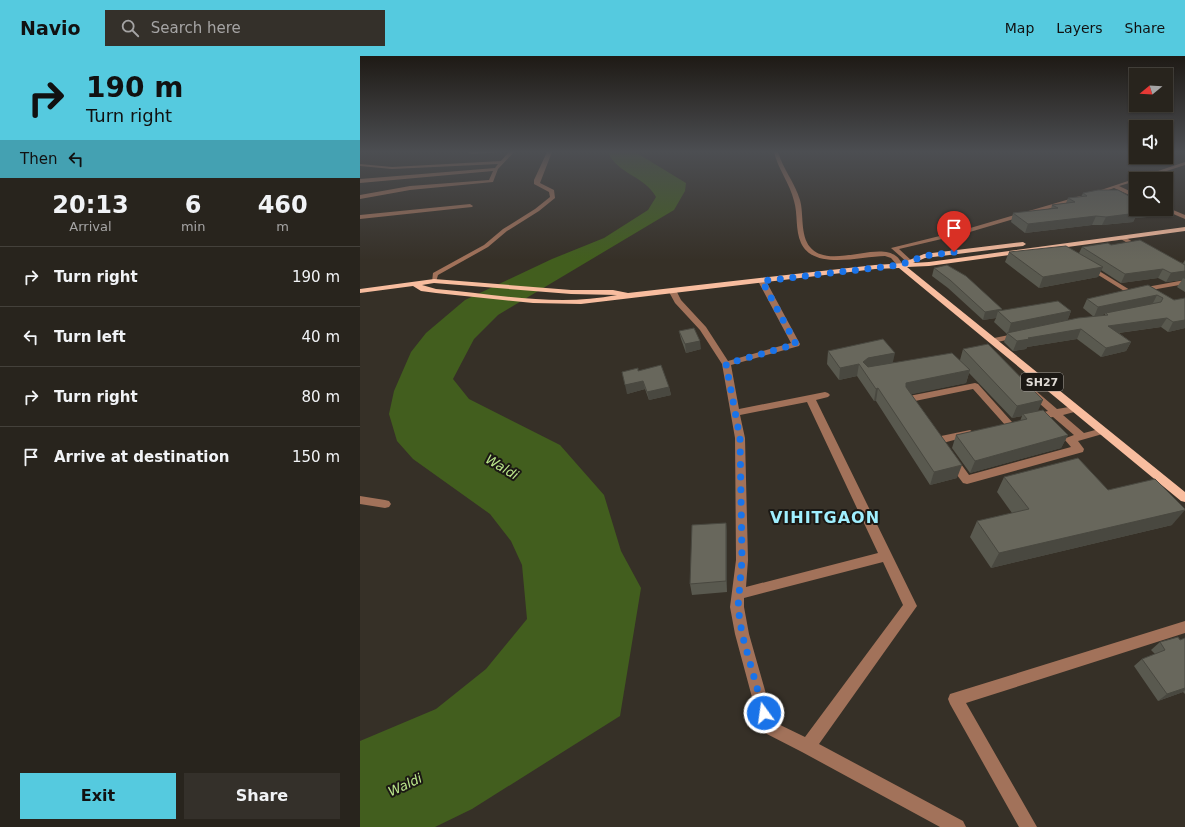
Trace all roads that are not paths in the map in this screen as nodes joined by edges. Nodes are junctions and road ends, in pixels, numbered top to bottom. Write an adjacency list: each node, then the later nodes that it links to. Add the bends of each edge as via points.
1 (410, 188): 7 (street)
2 (546, 188): 21 (street, via 552,191 553,197 486,246 435,274)
3 (791, 188): 20 (street, via 797,199 805,245 813,253 827,257 849,258 880,254 892,256)
4 (1113, 188): 18 (street, via 961,233 894,248)
5 (1118, 188): 6 (street)
6 (1129, 193)
7 (360, 197)
8 (470, 206): 10 (street)
9 (1173, 212): 11 (street)
10 (360, 217)
11 (1185, 217)
12 (1185, 223): 18 (main road, via 924,256)
13 (1185, 229): 14 (main road)
14 (1121, 237): 15 (main road); 16 (street)
15 (1056, 246): 17 (street); 20 (main road, via 929,264)
16 (1147, 252)
17 (1070, 254)
18 (910, 262): 20 (main road)
19 (1083, 263): 23 (street, via 1129,292)
20 (900, 265): 22 (main road); 29 (main road, SH27)
21 (434, 281): 24 (main road); 27 (main road)
22 (762, 281): 26 (main road); 30 (street, via 796,344)
23 (1185, 282)
24 (415, 284): 25 (main road); 27 (main road, via 424,289 560,303 612,300)
25 (360, 291)
26 (673, 292): 27 (main road); 30 (street, via 703,329)
27 (629, 295)
28 (1030, 333): 29 (street)
29 (992, 341): 34 (main road, SH27)
30 (726, 364): 35 (street)
31 (1025, 387): 36 (street)
32 (825, 396): 33 (street)
33 (810, 398): 35 (street); 46 (street)
34 (1076, 408): 36 (street); 40 (main road, SH27)
35 (735, 413): 47 (street, via 740,438 742,509)
36 (1055, 413): 37 (street); 41 (street)
37 (1016, 422): 38 (street); 42 (street, via 973,383 909,399)
38 (995, 427)
39 (981, 430): 42 (street)
40 (1103, 431): 41 (street); 43 (main road, SH27)
41 (1082, 437): 42 (street, via 1070,440 1079,449 966,480)
42 (939, 440)
43 (1185, 498)
44 (360, 500): 45 (street)
45 (385, 504)
46 (886, 556): 47 (street); 49 (street, via 910,606)
47 (739, 594): 49 (street, via 742,634 768,727)
48 (1185, 627): 51 (street, via 955,699)
49 (808, 746): 50 (street)
50 (957, 827)
51 (1028, 827)

